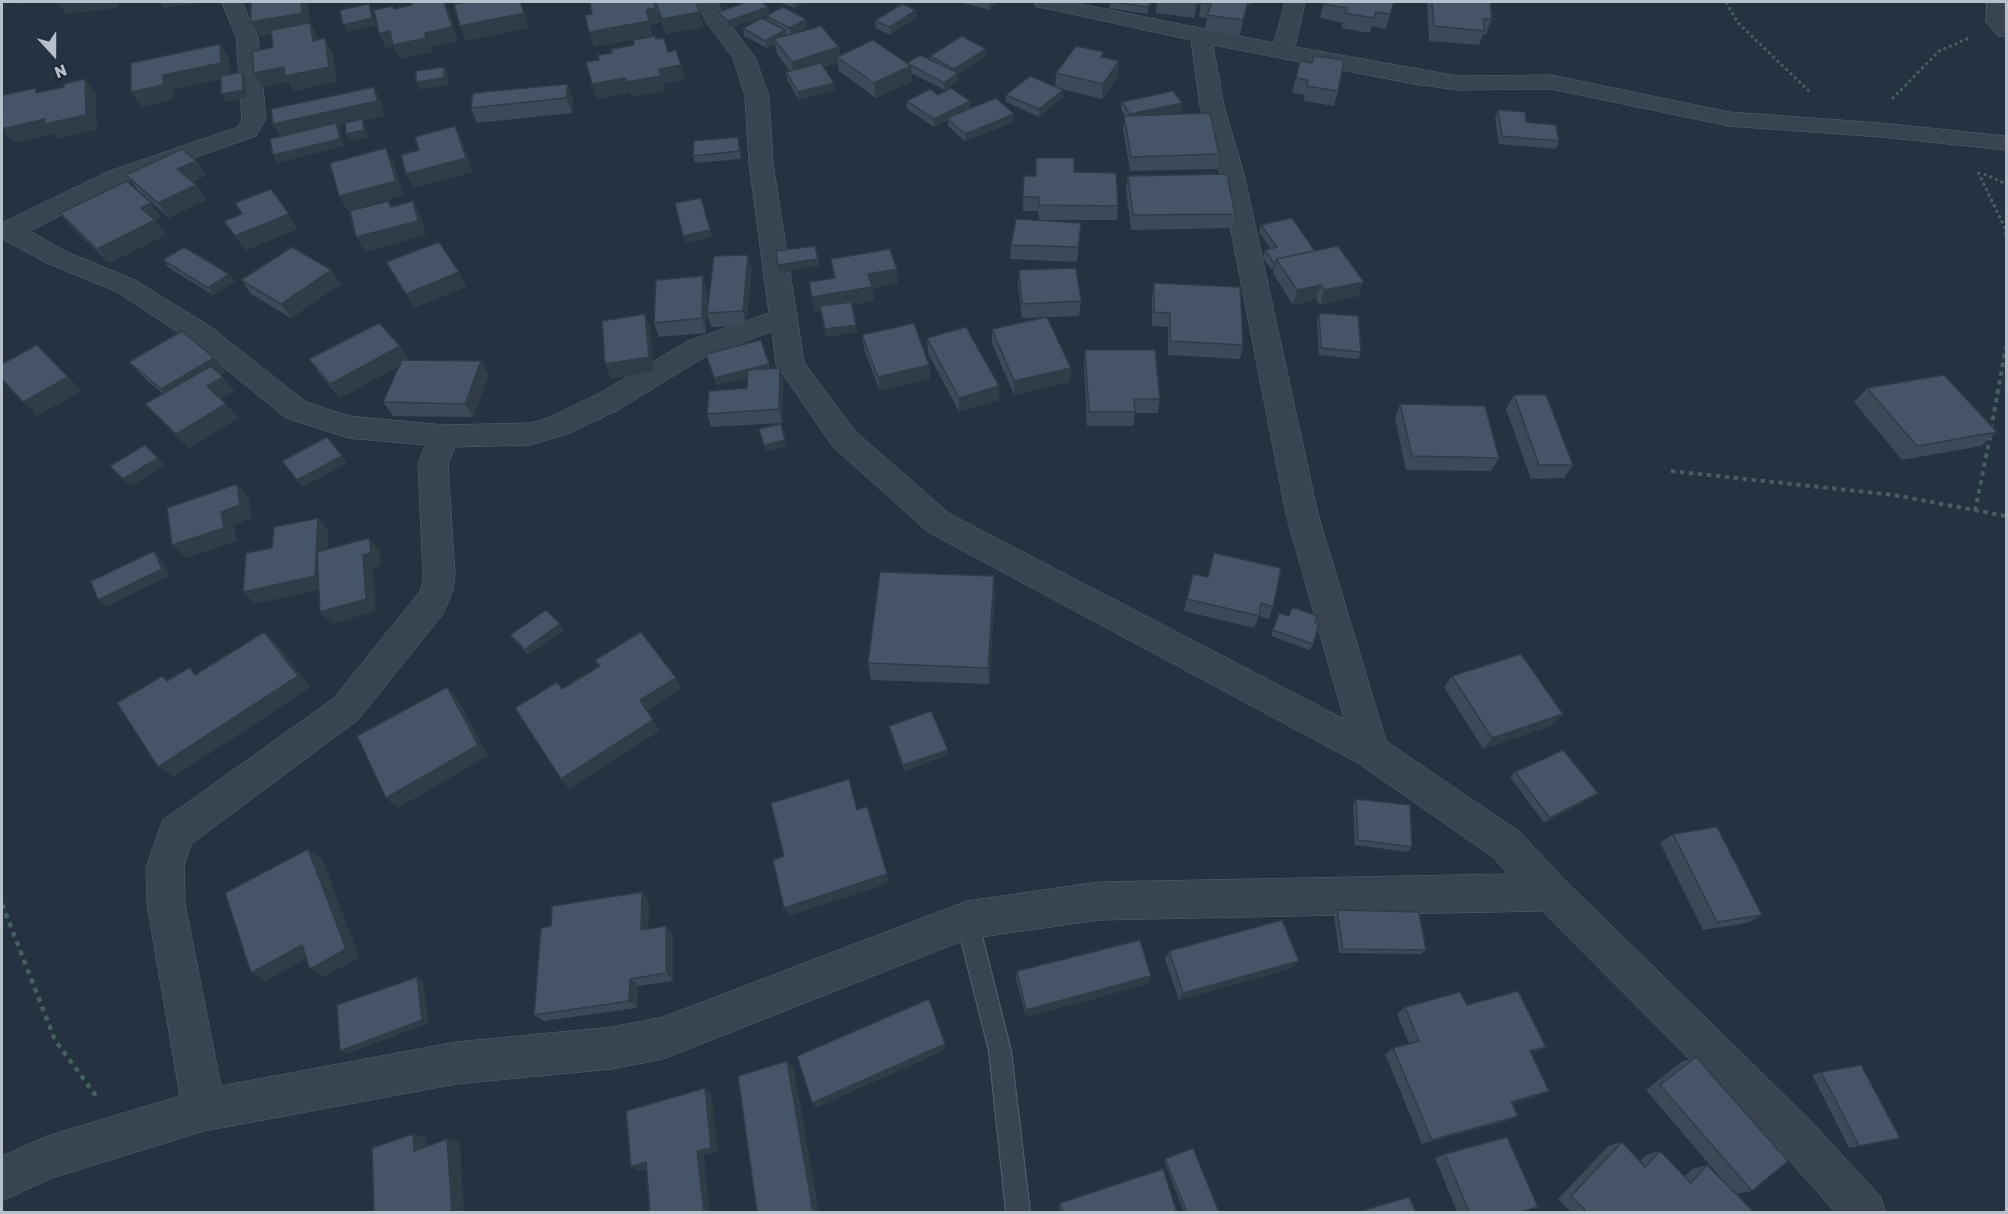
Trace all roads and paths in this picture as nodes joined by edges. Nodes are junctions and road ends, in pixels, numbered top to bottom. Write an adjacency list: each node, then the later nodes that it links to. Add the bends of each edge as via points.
1 (232, 2): 12 (street, via 247,38 254,119 248,131 116,177)
2 (707, 2): 14 (street, via 744,57 757,96 761,163)
3 (1295, 2): 8 (street)
4 (1726, 2): 9 (path, via 1738,23 1812,93)
5 (1058, 3): 7 (street)
6 (2000, 18): 9 (path, via 1984,31 1939,51 1894,98)
7 (1201, 36): 8 (street); 20 (street, via 1212,106 1232,174 1302,514)
8 (1283, 51): 9 (street, via 1458,83 1551,82 1729,119)
9 (1836, 126): 10 (street)
10 (2007, 143)
11 (1978, 172): 13 (path)
12 (6, 231): 16 (street, via 135,292 201,334 296,410 348,427)
13 (2007, 237)
14 (783, 318): 16 (street, via 698,348 608,402 560,425 531,434); 20 (street, via 790,364 844,439 939,523)
15 (2007, 347): 18 (path)
16 (444, 436): 24 (street, via 433,464 439,576 431,604 346,709 176,833 165,867 166,904)
17 (1671, 471): 18 (path, via 1894,495)
18 (1976, 511): 19 (path)
19 (2007, 516)
20 (1371, 751): 21 (street, via 1507,845)
21 (1550, 892): 23 (street, via 1099,902); 28 (street, via 1796,1136)
22 (2, 904): 25 (path, via 55,1040)
23 (967, 920): 24 (street, via 663,1038 612,1048 456,1063); 27 (lane, via 1000,1051)
24 (204, 1110): 25 (street)
25 (123, 1133): 26 (street, via 47,1158)
26 (2, 1179)
27 (1018, 1212)
28 (1864, 1212)

